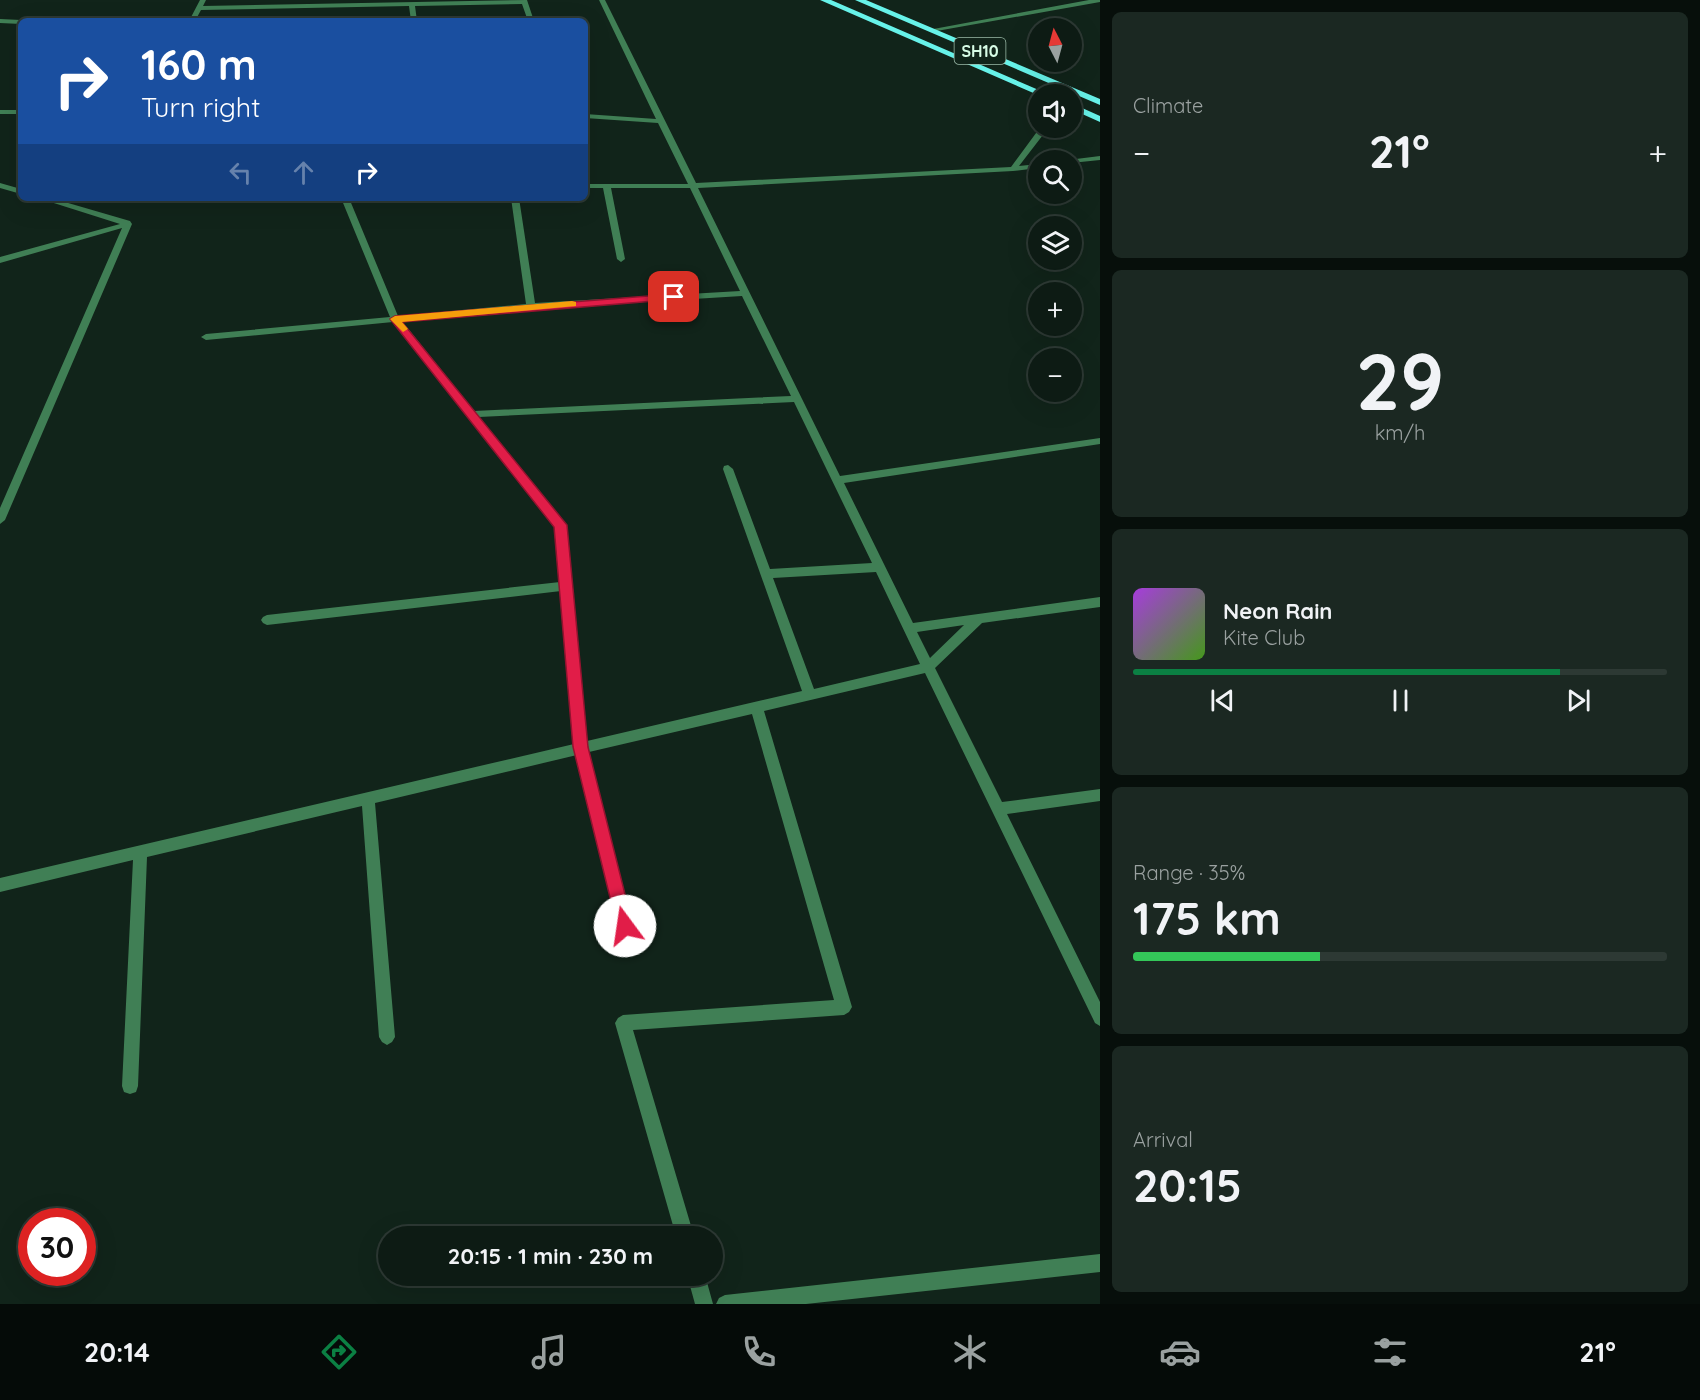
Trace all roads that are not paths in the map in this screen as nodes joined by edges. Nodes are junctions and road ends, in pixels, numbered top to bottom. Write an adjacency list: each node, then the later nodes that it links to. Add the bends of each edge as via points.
1 (203, 0): 8 (street)
2 (602, 0): 22 (street)
3 (824, 0): 15 (main road, SH10)
4 (859, 0): 14 (main road, SH10)
5 (1099, 0): 14 (street)
6 (525, 1): 7 (street); 11 (street)
7 (412, 4): 8 (street); 10 (street)
8 (199, 9): 9 (street)
9 (194, 18)
10 (414, 18)
11 (530, 18)
12 (0, 21): 13 (street)
13 (18, 22)
14 (931, 30): 16 (main road, SH10)
15 (1028, 87)
16 (1100, 102)
17 (1082, 111): 21 (main road)
18 (0, 112): 19 (street)
19 (18, 112)
20 (588, 116): 22 (street)
21 (1100, 119)
22 (661, 121): 31 (street)
23 (1036, 138): 27 (street)
24 (1100, 158): 25 (street)
25 (1082, 160)
26 (1028, 167): 27 (street)
27 (1013, 169): 31 (street)
28 (606, 185): 30 (street); 31 (street); 37 (street)
29 (0, 186): 32 (street)
30 (588, 186)
31 (693, 186): 39 (street)
32 (18, 191)
33 (52, 201): 36 (street)
34 (346, 201): 41 (street)
35 (515, 201): 40 (street)
36 (128, 224): 38 (street); 48 (street)
37 (621, 259)
38 (0, 260)
39 (745, 292): 40 (street); 43 (street)
40 (531, 306): 41 (street)
41 (395, 319): 42 (street); 44 (street)
42 (206, 337)
43 (797, 399): 44 (street); 47 (street)
44 (471, 414): 51 (street, via 560,525)
45 (1100, 441): 47 (street)
46 (728, 469): 50 (street)
47 (836, 480): 49 (street)
48 (0, 520)
49 (879, 567): 50 (street); 55 (street)
50 (766, 574): 57 (street)
51 (566, 586): 54 (street); 59 (street)
52 (1100, 602): 53 (street)
53 (978, 619): 55 (street); 56 (street)
54 (267, 620)
55 (909, 628): 56 (street)
56 (928, 667): 57 (street); 62 (street)
57 (809, 693): 58 (street)
58 (756, 706): 59 (street); 69 (street, via 844,1007 623,1023)
59 (581, 747): 61 (street); 65 (street)
60 (1100, 795): 62 (street)
61 (368, 798): 63 (street); 67 (street)
62 (998, 809): 66 (street)
63 (140, 852): 64 (street); 68 (street)
64 (0, 885)
65 (625, 926)
66 (1100, 1018)
67 (387, 1037)
68 (130, 1086)
69 (682, 1226)
70 (1100, 1263): 73 (street)
71 (699, 1286): 72 (street)
72 (704, 1304)
73 (725, 1304)

